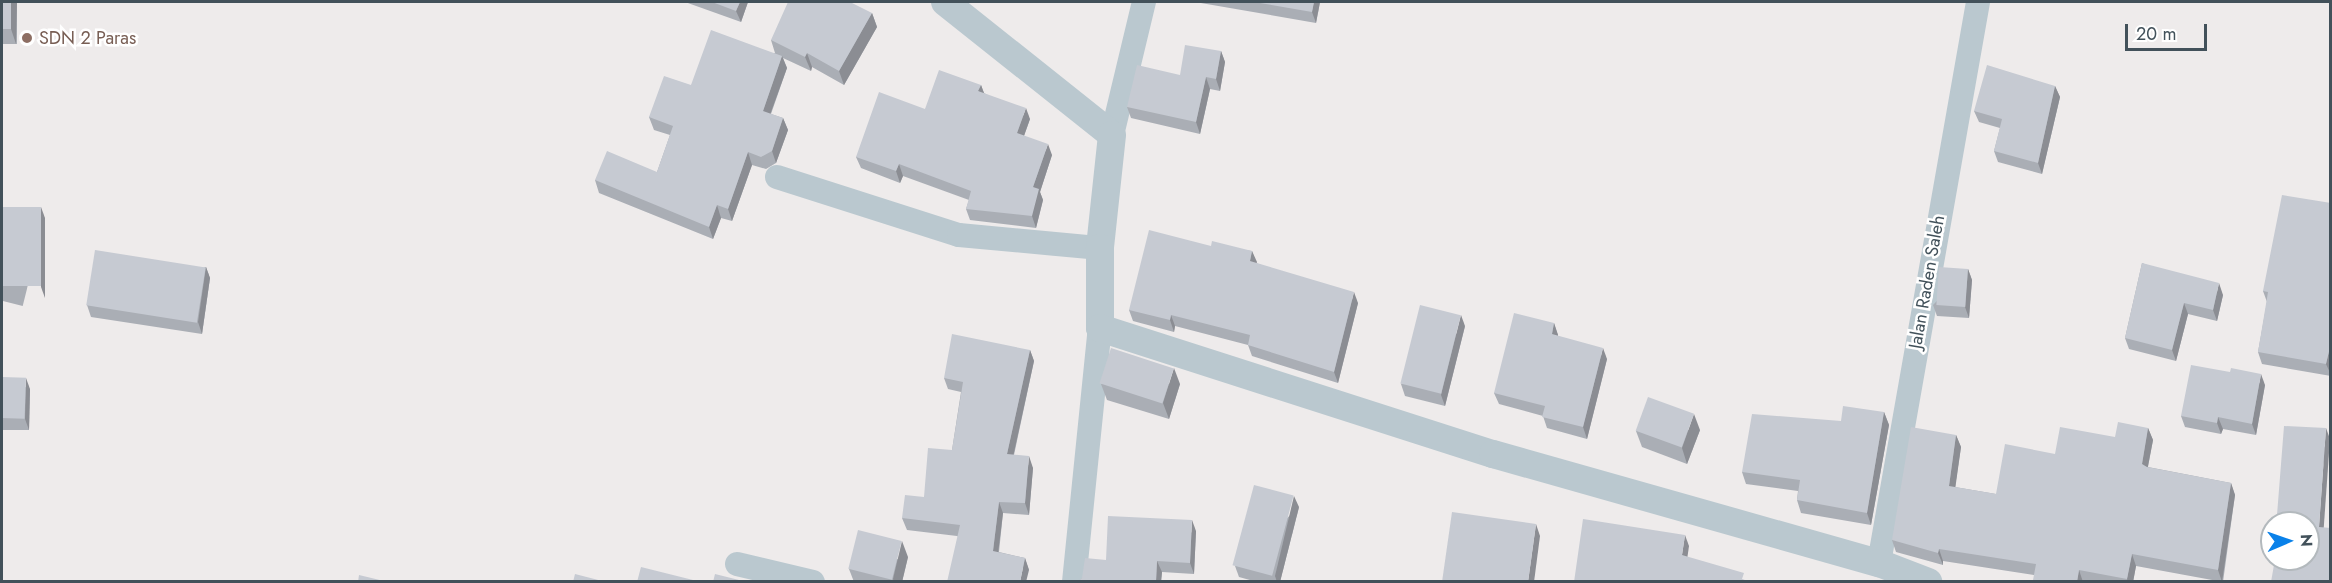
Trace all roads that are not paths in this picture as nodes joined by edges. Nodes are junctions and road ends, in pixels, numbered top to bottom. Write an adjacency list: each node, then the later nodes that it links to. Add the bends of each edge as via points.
1 (945, 2): 4 (street)
2 (1144, 2): 4 (street)
3 (1978, 2): 8 (street, Jalan Raden Saleh)
4 (1112, 135): 6 (street)
5 (777, 177): 6 (street, via 959,235)
6 (1100, 248): 7 (street)
7 (1100, 328): 8 (street, via 1493,454); 11 (street)
8 (1880, 563): 12 (street)
9 (737, 564): 10 (street)
10 (813, 582)
11 (1074, 582)
12 (1928, 582)

